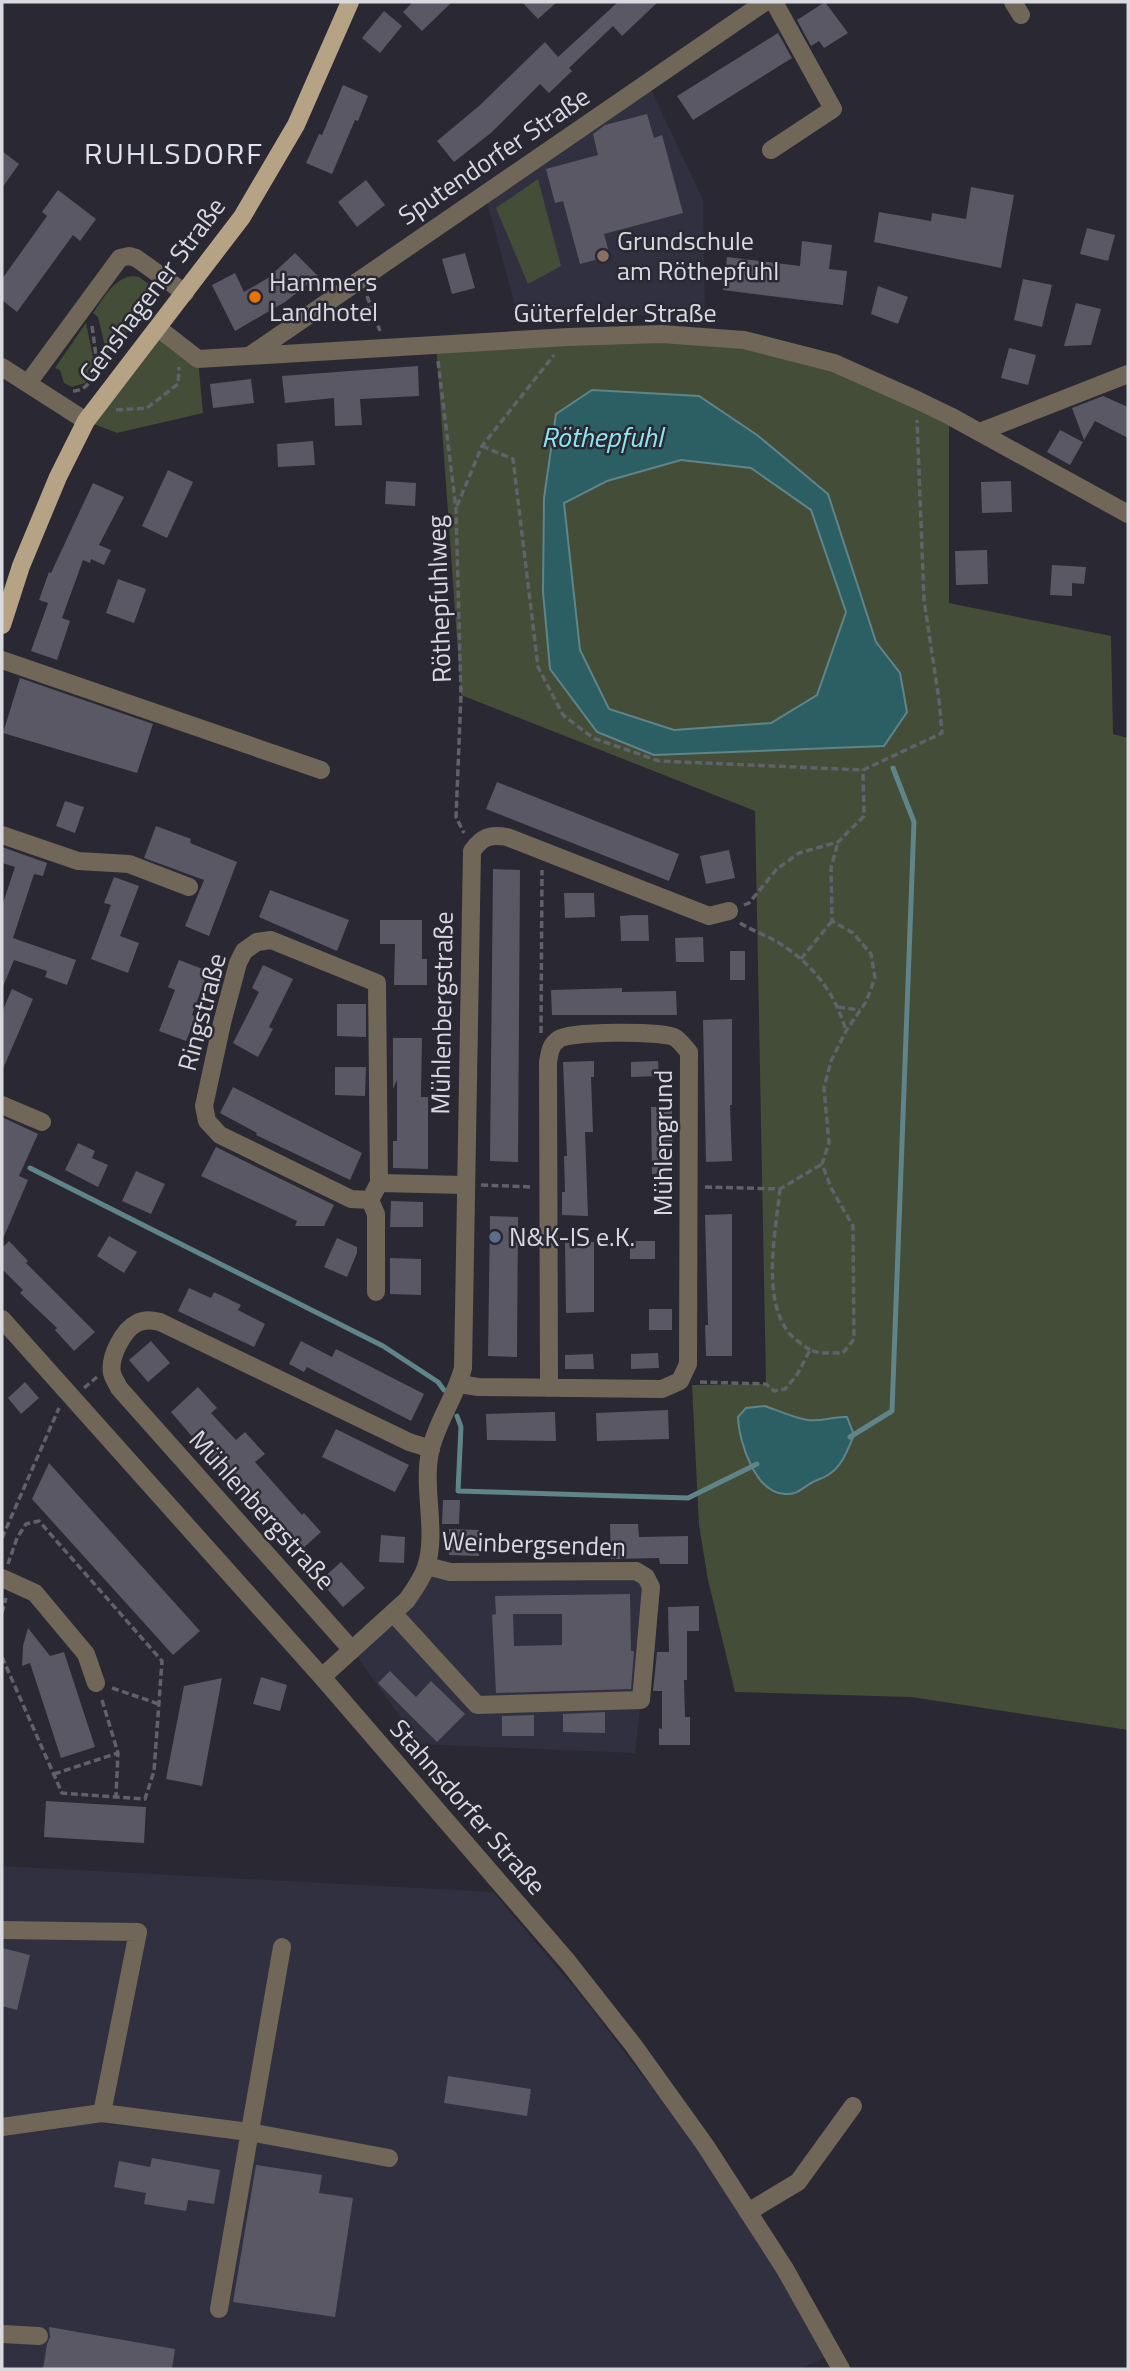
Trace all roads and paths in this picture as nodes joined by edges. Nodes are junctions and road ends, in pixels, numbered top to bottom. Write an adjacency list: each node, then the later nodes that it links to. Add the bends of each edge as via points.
1 (350, 2): 6 (main road, Genshagener Straße, via 296,125 242,217)
2 (765, 2): 5 (street, Sputendorfer Straße)
3 (774, 2): 4 (street, via 833,109)
4 (771, 150)
5 (361, 279): 10 (path); 11 (street, Sputendorfer Straße)
6 (185, 293): 7 (main road, Genshagener Straße); 16 (street, via 136,258 120,258)
7 (158, 328): 11 (street, Güterfelder Straße, via 198,359); 20 (main road, Genshagener Straße)
8 (568, 337): 9 (street, Güterfelder Straße); 18 (street, Güterfelder Straße, via 662,334 744,340 834,363); 22 (path)
9 (436, 344): 10 (street, Güterfelder Straße); 23 (path, Röthepfuhlweg)
10 (385, 346): 11 (street, Güterfelder Straße)
11 (252, 354)
12 (103, 363): 17 (path, via 88,384 79,391)
13 (179, 365): 19 (path, via 178,384 147,408)
14 (2, 367): 16 (street)
15 (1128, 374): 21 (street)
16 (28, 383): 20 (street)
17 (67, 391)
18 (917, 400): 21 (street, Güterfelder Straße); 28 (path, via 924,600 942,733)
19 (114, 410)
20 (86, 421): 25 (main road, Genshagener Straße, via 21,566)
21 (980, 432): 24 (street, Güterfelder Straße)
22 (482, 446): 23 (path); 28 (path, via 513,459 537,667 563,715 593,738 659,761)
23 (456, 509): 32 (path, Röthepfuhlweg, via 461,695 457,817)
24 (1128, 514)
25 (2, 625)
26 (2, 660): 27 (street)
27 (321, 770)
28 (863, 770): 30 (path, via 864,816)
29 (2, 835): 33 (street, via 78,861 129,864)
30 (838, 842): 34 (path, via 799,853 777,869 749,903); 35 (path, via 831,868)
31 (542, 850): 32 (street, via 493,835 480,840); 34 (street, via 709,916); 40 (path, via 540,1033)
32 (472, 851): 45 (street, Mühlenbergstraße)
33 (189, 887)
34 (729, 911): 36 (path, via 741,924)
35 (832, 921): 36 (path); 38 (path, via 853,933 871,954 875,978)
36 (801, 959): 37 (path, via 827,985)
37 (838, 1007): 38 (path); 39 (path)
38 (860, 1010): 39 (path)
39 (846, 1031): 43 (path, via 824,1088 829,1143)
40 (551, 1046): 46 (street, Mühlengrund, via 562,1037 580,1034 663,1033 677,1038 689,1052); 47 (street)
41 (2, 1105): 42 (street)
42 (42, 1122)
43 (822, 1164): 48 (path); 52 (path, via 853,1226 854,1339 844,1353)
44 (379, 1183): 45 (street); 49 (street, Ringstraße); 49 (street, Ringstraße, via 377,983 271,940 257,942 244,950 238,962 204,1105 208,1121 220,1135 351,1199)
45 (465, 1185): 47 (path); 55 (street, Mühlenbergstraße)
46 (689, 1187): 48 (path); 54 (street, Mühlengrund, via 688,1364)
47 (548, 1188): 56 (street)
48 (780, 1189): 52 (path, via 772,1256 777,1311 789,1333)
49 (370, 1200): 50 (street, via 376,1214)
50 (376, 1292)
51 (2, 1319): 57 (street, Stahnsdorfer Straße)
52 (810, 1350): 54 (path, via 785,1389 774,1391 766,1384)
53 (112, 1365): 57 (path); 58 (street, via 128,1330 137,1323 160,1321); 63 (street, Mühlenbergstraße, via 119,1388)
54 (680, 1381): 56 (street, via 662,1389)
55 (459, 1384): 56 (street); 58 (street, Mühlenbergstraße)
56 (549, 1388)
57 (70, 1398): 59 (path, via 61,1406); 64 (street, Stahnsdorfer Straße)
58 (431, 1449): 60 (street, Mühlenbergstraße)
59 (2, 1538)
60 (427, 1566): 62 (street, Mühlenbergstraße, via 418,1585); 62 (street, Weinbergsenden, via 450,1572 636,1571 646,1577 650,1587 641,1700 477,1705)
61 (2, 1578): 65 (street, via 35,1593 86,1654)
62 (393, 1613): 63 (street, Mühlenbergstraße)
63 (352, 1650): 64 (street, Mühlenbergstraße)
64 (322, 1677): 77 (street, Stahnsdorfer Straße, via 568,1962 635,2046)
65 (96, 1683): 66 (path); 67 (path)
66 (159, 1704)
67 (118, 1753): 68 (path); 69 (path)
68 (54, 1774)
69 (116, 1796)
70 (2, 1930): 73 (street, via 138,1932)
71 (282, 1947): 75 (street)
72 (853, 2106): 77 (street, via 798,2182)
73 (102, 2113): 74 (street); 75 (street)
74 (2, 2127)
75 (249, 2132): 76 (street); 78 (street)
76 (389, 2158)
77 (748, 2211): 81 (street, Stahnsdorfer Straße)
78 (219, 2309)
79 (2, 2334): 80 (street)
80 (39, 2336)
81 (841, 2369)

